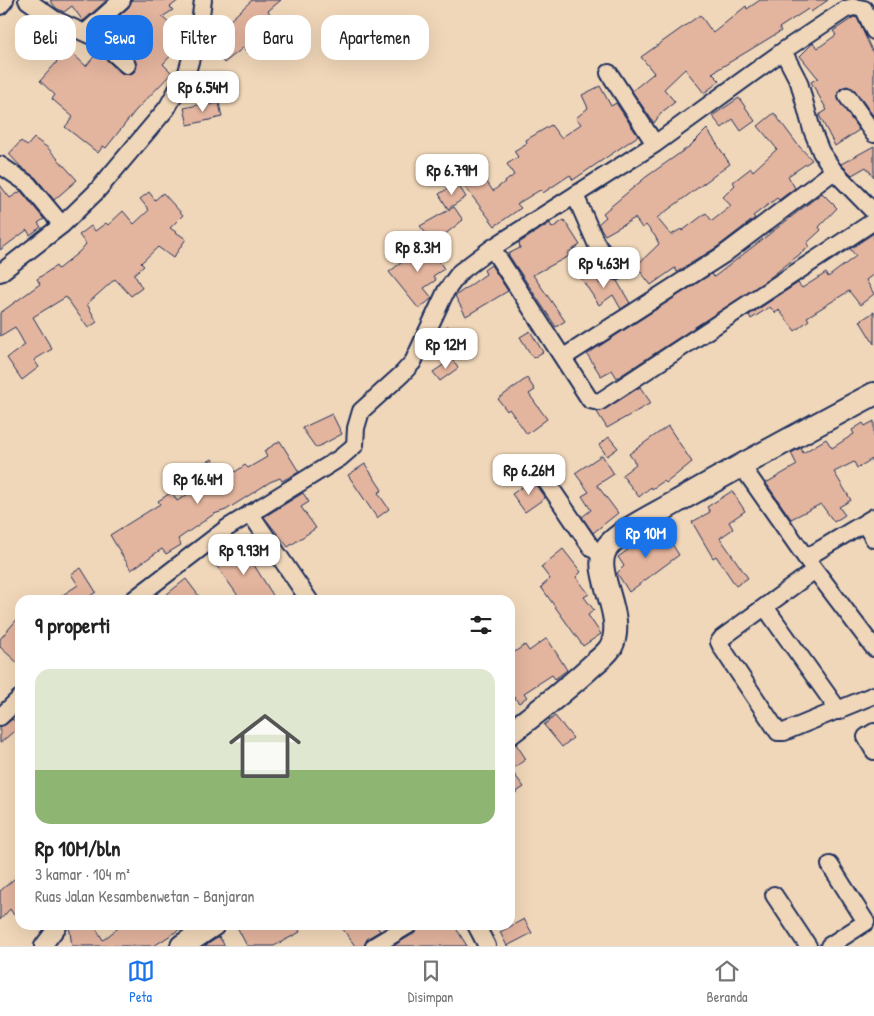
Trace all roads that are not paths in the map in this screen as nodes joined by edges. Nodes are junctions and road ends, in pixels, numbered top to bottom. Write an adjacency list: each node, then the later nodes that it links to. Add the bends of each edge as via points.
1 (5, 0): 6 (street)
2 (27, 0): 9 (street, via 54,19)
3 (122, 0): 7 (street)
4 (202, 0): 22 (street, via 199,30 187,72 167,108 96,192)
5 (846, 4): 8 (street, via 864,9); 10 (street)
6 (0, 6)
7 (106, 15)
8 (874, 31)
9 (86, 34)
10 (783, 51): 16 (street); 18 (street, via 799,82 821,152)
11 (122, 60): 12 (street)
12 (127, 65)
13 (609, 73): 16 (street)
14 (847, 96): 15 (street)
15 (874, 134)
16 (656, 144): 19 (street)
17 (0, 165): 22 (street, via 28,184)
18 (834, 171): 20 (street); 26 (street, via 723,255)
19 (575, 195): 23 (street); 24 (street, via 596,243)
20 (874, 212)
21 (874, 221): 26 (street, via 599,402 590,400)
22 (62, 225): 25 (street)
23 (492, 248): 26 (street); 30 (street, via 452,280 412,362 361,410 355,445 340,458)
24 (616, 271)
25 (0, 273)
26 (564, 357)
27 (874, 394): 28 (main road)
28 (741, 465): 33 (main road, via 617,538); 34 (street)
29 (544, 478): 33 (street, via 591,547)
30 (250, 513): 35 (street); 36 (street)
31 (869, 520): 32 (street); 34 (street)
32 (874, 539)
33 (602, 556): 43 (main road, via 616,618 610,649 582,676)
34 (810, 564): 37 (street); 38 (street)
35 (140, 595)
36 (306, 595)
37 (765, 607): 41 (street); 41 (street, via 720,642 772,727 784,732)
38 (874, 648)
39 (874, 695): 41 (street)
40 (15, 703): 42 (street)
41 (839, 711)
42 (0, 717)
43 (515, 729)
44 (874, 732): 45 (street, via 866,737)
45 (874, 751)
46 (830, 866): 57 (street, via 866,922)
47 (774, 895): 56 (street)
48 (55, 930): 52 (street)
49 (205, 930): 53 (main road)
50 (400, 930): 54 (street)
51 (479, 930): 55 (street)
52 (43, 946)
53 (182, 946)
54 (374, 946)
55 (487, 946)
56 (808, 946)
57 (829, 946)

